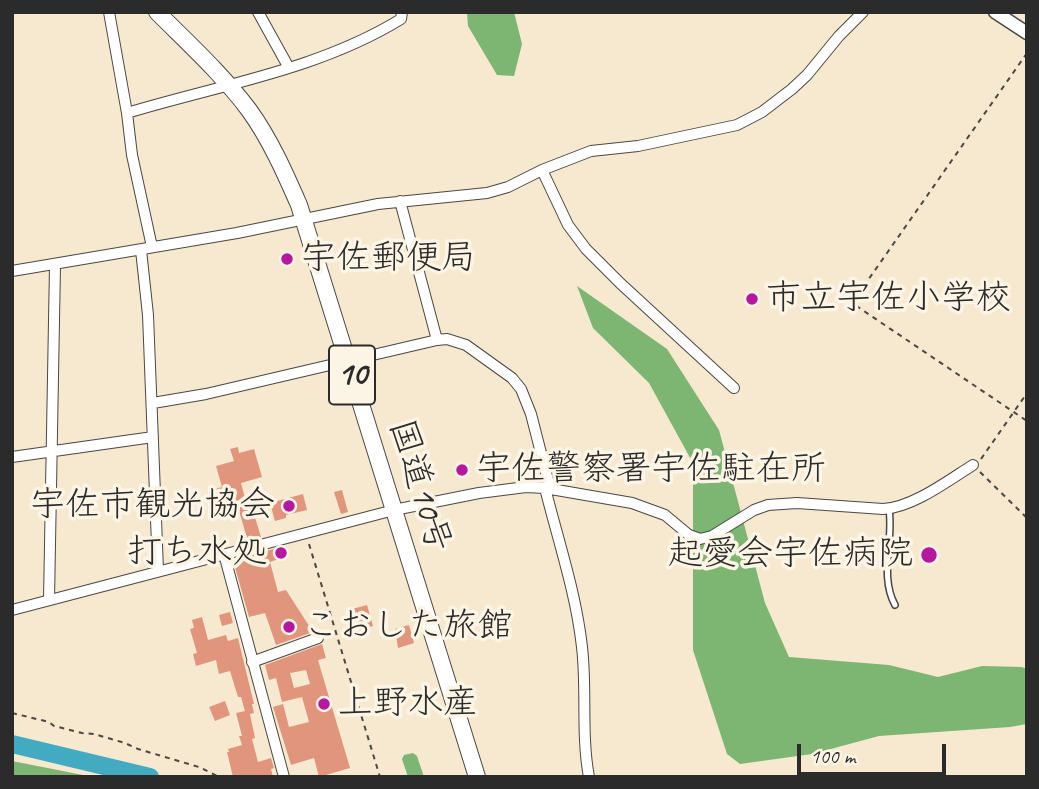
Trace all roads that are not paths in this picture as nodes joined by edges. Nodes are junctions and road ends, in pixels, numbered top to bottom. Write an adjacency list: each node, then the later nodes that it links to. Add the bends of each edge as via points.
1 (109, 12): 10 (street)
2 (157, 12): 9 (highway, 国道10号 / 10)
3 (258, 12): 8 (street)
4 (402, 12): 8 (street, via 401,19 378,33)
5 (863, 12): 11 (street, via 800,82 750,119 713,131 591,151)
6 (995, 12): 7 (street)
7 (1027, 33)
8 (289, 68): 9 (street)
9 (229, 85): 10 (street); 13 (highway, 国道10号 / 10, via 276,155)
10 (127, 113): 14 (street)
11 (542, 170): 12 (street, via 487,193); 20 (street, via 568,225 586,249)
12 (400, 201): 13 (street); 18 (street)
13 (303, 219): 14 (street); 19 (highway, 国道10号 / 10)
14 (152, 247): 15 (street)
15 (141, 250): 16 (street); 21 (street)
16 (55, 265): 17 (street); 23 (street)
17 (12, 271)
18 (437, 340): 19 (street); 26 (street, via 466,345 512,377 521,389)
19 (348, 362): 21 (street); 28 (highway, 国道10号 / 10)
20 (734, 388)
21 (153, 403): 22 (street)
22 (153, 437): 23 (street); 30 (street)
23 (53, 451): 24 (street); 31 (street)
24 (12, 457)
25 (973, 465): 27 (street)
26 (547, 488): 27 (street, via 632,503 661,513 700,539 768,505); 28 (street, via 479,493); 38 (street, via 582,644 584,750)
27 (889, 509): 32 (lane, via 887,586)
28 (394, 510): 29 (street); 37 (highway, 国道10号 / 10)
29 (224, 554): 30 (street); 35 (street)
30 (158, 570): 31 (street)
31 (48, 600): 33 (street)
32 (895, 605)
33 (12, 610)
34 (318, 638): 35 (street)
35 (252, 662): 36 (street)
36 (284, 777)
37 (477, 777)
38 (589, 777)

